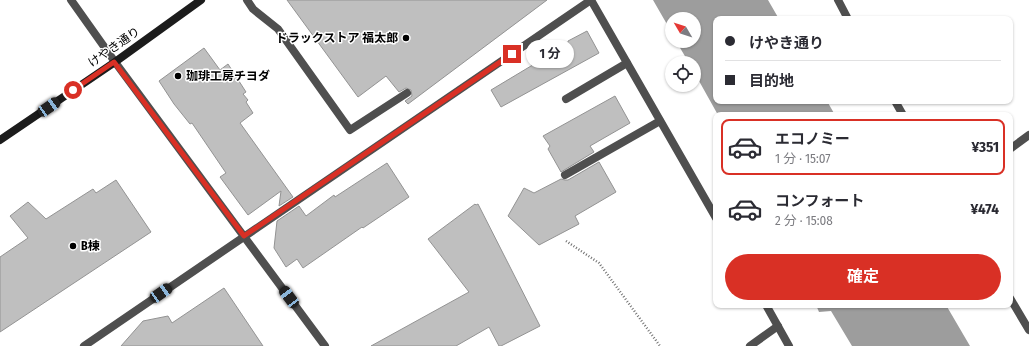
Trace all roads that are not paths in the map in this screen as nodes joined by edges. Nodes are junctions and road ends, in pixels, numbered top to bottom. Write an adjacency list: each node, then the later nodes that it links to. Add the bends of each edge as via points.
1 (71, 0): 7 (street)
2 (202, 0): 7 (street, けやき通り)
3 (247, 0): 9 (street, via 253,9 278,30 350,130)
4 (591, 0): 8 (street); 17 (street)
5 (838, 0): 6 (street)
6 (846, 16)
7 (114, 62): 13 (street, けやき通り); 17 (street)
8 (627, 63): 10 (street); 11 (street)
9 (407, 93)
10 (566, 99)
11 (660, 121): 15 (street); 16 (street)
12 (1029, 135): 14 (street)
13 (0, 140)
14 (1013, 147)
15 (565, 175)
16 (713, 213)
17 (244, 236): 22 (street); 23 (street)
18 (1013, 303): 21 (street)
19 (768, 308): 20 (street)
20 (778, 326): 24 (street); 25 (street)
21 (1029, 330)
22 (84, 346)
23 (325, 346)
24 (750, 346)
25 (789, 346)

